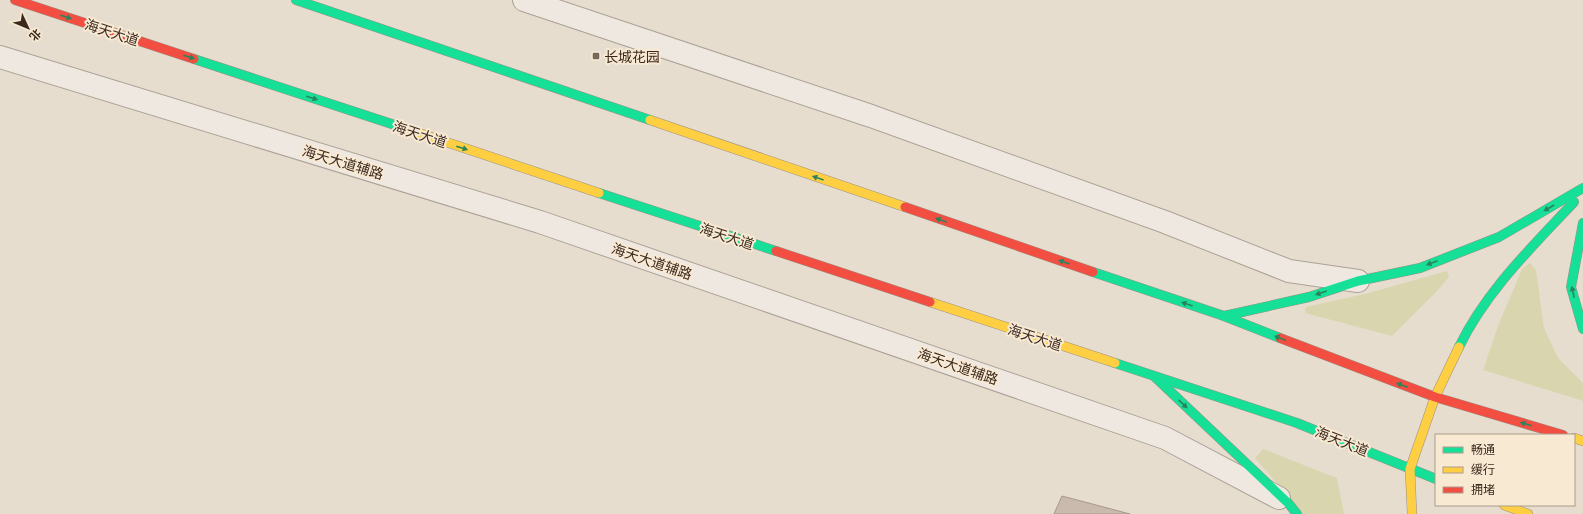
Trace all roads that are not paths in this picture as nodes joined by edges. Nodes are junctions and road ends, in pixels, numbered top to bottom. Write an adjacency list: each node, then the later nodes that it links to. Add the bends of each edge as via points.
1 (15, 0): 11 (main road, 海天大道, one-way to 11)
2 (296, 0): 9 (main road, one-way to 2)
3 (524, 0): 8 (street, via 872,116 1289,271)
4 (0, 57): 17 (street, 海天大道辅路, via 540,222 1165,438)
5 (1583, 188): 8 (main road, one-way to 8, via 1499,237 1420,268)
6 (1583, 191): 12 (main road, via 1508,272 1469,326)
7 (1583, 223): 10 (main road, one-way to 7, via 1571,287)
8 (1358, 281): 9 (main road, one-way to 9, via 1309,297)
9 (1224, 316): 12 (main road, one-way to 9)
10 (1583, 329)
11 (1155, 377): 14 (main road, 海天大道, via 1297,423); 17 (main road, one-way to 17)
12 (1435, 397): 13 (main road, one-way to 12); 14 (main road)
13 (1560, 434)
14 (1410, 469): 15 (main road, 海天大道); 18 (main road)
15 (1435, 479)
16 (1507, 506): 19 (main road)
17 (1293, 509)
18 (1412, 514)
19 (1528, 514)

